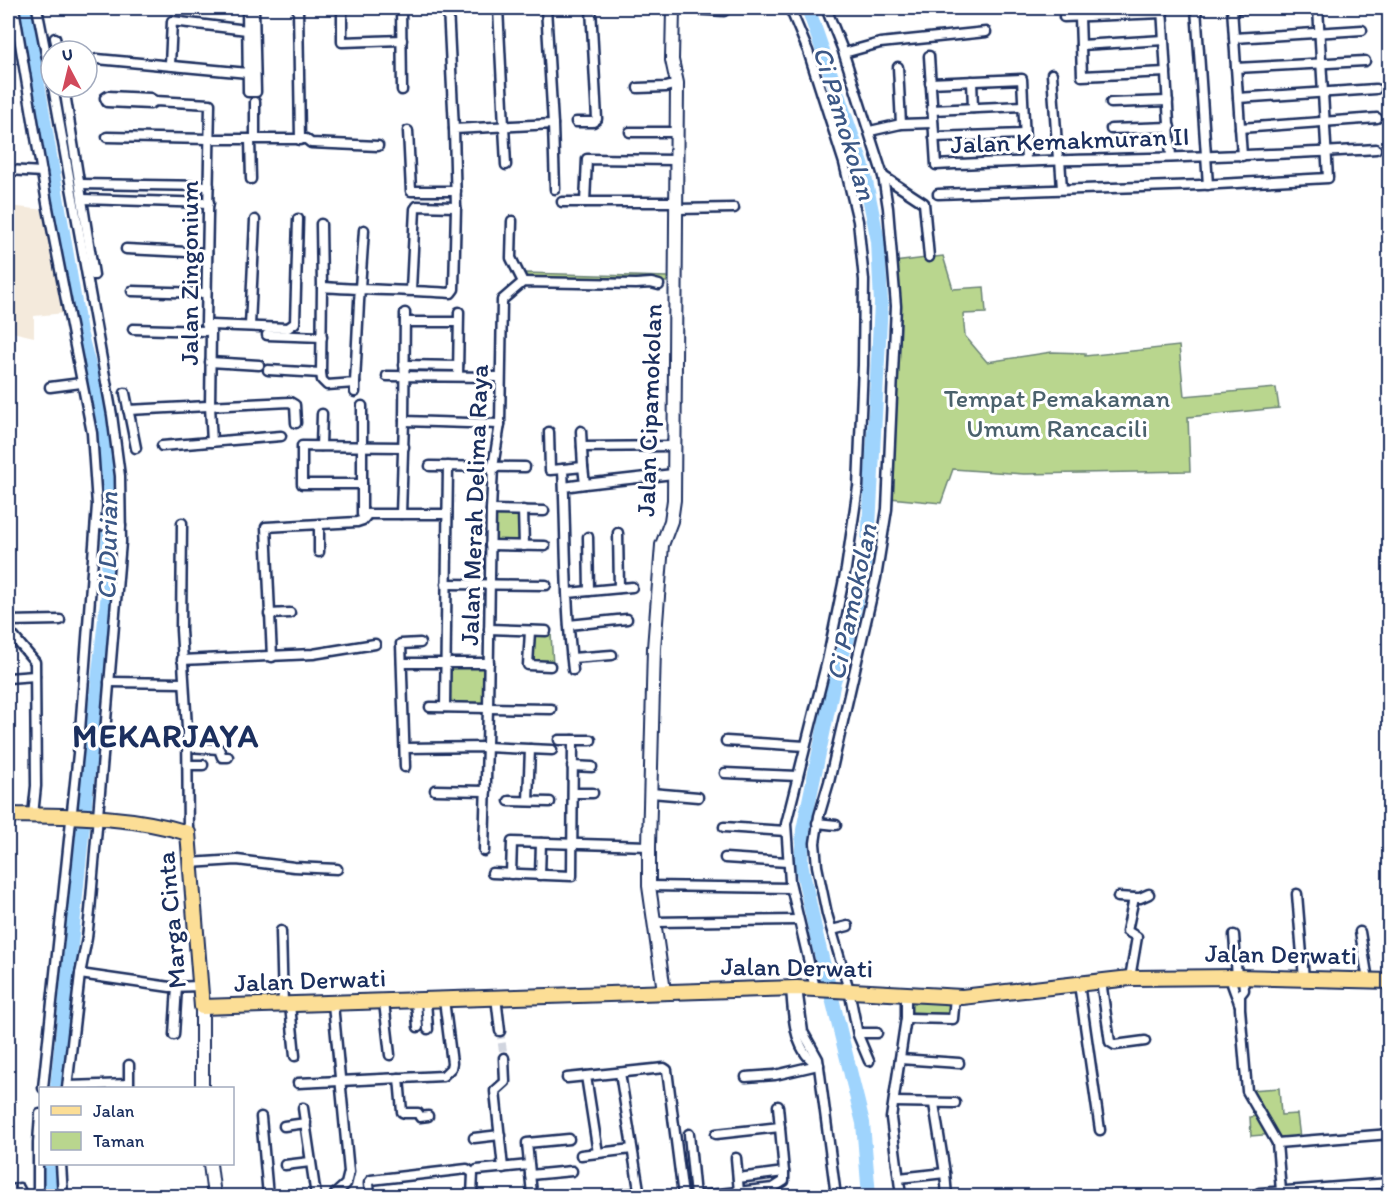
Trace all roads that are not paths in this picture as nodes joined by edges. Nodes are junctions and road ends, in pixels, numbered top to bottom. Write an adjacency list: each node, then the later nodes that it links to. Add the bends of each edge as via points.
1 (14, 8): 92 (street)
2 (37, 8): 28 (street)
3 (247, 8): 23 (street)
4 (254, 8): 41 (street, via 256,92 248,92)
5 (298, 8): 80 (street)
6 (342, 8): 29 (street, via 342,42)
7 (401, 8): 29 (street)
8 (448, 8): 69 (street)
9 (498, 8): 66 (street)
10 (546, 8): 64 (street)
11 (591, 8): 62 (street, via 597,119)
12 (673, 8): 20 (street); 45 (street, Jalan Cipamokolan, via 672,60)
13 (790, 8): 228 (street, via 844,163 858,222 864,279 858,487 846,569)
14 (826, 8): 32 (street)
15 (1196, 8): 86 (street)
16 (1232, 8): 17 (street); 27 (street)
17 (1248, 8)
18 (1318, 8): 26 (street)
19 (1162, 10): 21 (street); 30 (street)
20 (724, 11)
21 (1080, 16): 22 (street); 31 (street)
22 (1064, 17)
23 (247, 30): 37 (street, via 172,21); 41 (street)
24 (1362, 30): 26 (street)
25 (986, 32): 32 (street, via 880,43)
26 (1319, 33): 27 (street); 36 (street)
27 (1234, 38): 39 (street)
28 (43, 39)
29 (402, 40): 48 (street)
30 (1164, 40): 31 (street); 40 (street)
31 (1081, 45): 40 (street, via 1082,76)
32 (844, 53): 71 (street, via 855,91)
33 (929, 56): 44 (street, Jalan Kemakmuran II)
34 (99, 59): 37 (street)
35 (1365, 61): 36 (street)
36 (1321, 63): 39 (street); 49 (street)
37 (170, 65): 41 (street)
38 (898, 67): 65 (street)
39 (1236, 68): 50 (street)
40 (1166, 72): 54 (street)
41 (248, 73)
42 (1052, 74): 87 (street)
43 (972, 81): 44 (street); 57 (street, via 1022,79); 58 (street)
44 (930, 83): 59 (street, Jalan Kemakmuran II)
45 (677, 84): 46 (street); 74 (street, Jalan Cipamokolan)
46 (638, 88)
47 (1376, 89): 49 (street)
48 (402, 90)
49 (1323, 93): 50 (street); 61 (street)
50 (1238, 98): 68 (street)
51 (55, 99): 181 (street, via 120,476)
52 (66, 99): 95 (street)
53 (155, 101): 53 (street, via 150,104 105,100 108,96); 79 (street, Jalan Zingonium, via 210,104)
54 (1168, 101): 56 (street); 67 (street)
55 (255, 102): 78 (street)
56 (1112, 103)
57 (1023, 106): 58 (street); 75 (street)
58 (973, 108): 59 (street)
59 (932, 110): 63 (street, Jalan Kemakmuran II)
60 (1377, 118): 61 (street)
61 (1324, 121): 68 (street); 83 (street)
62 (576, 122)
63 (933, 123): 65 (street); 77 (street, Jalan Kemakmuran II)
64 (553, 124): 66 (street); 97 (street)
65 (901, 124): 71 (street)
66 (504, 126): 69 (street); 90 (street)
67 (1170, 127): 70 (street); 85 (street)
68 (1240, 128): 84 (street)
69 (454, 129): 99 (street)
70 (1111, 129)
71 (873, 130): 93 (street)
72 (408, 131): 99 (street, via 411,192)
73 (630, 132): 74 (street)
74 (677, 132): 88 (street, Jalan Cipamokolan)
75 (1024, 134): 77 (street); 89 (street)
76 (107, 136): 79 (street)
77 (934, 137): 89 (street, Jalan Kemakmuran II, via 936,165)
78 (253, 139): 79 (street); 80 (street); 94 (street)
79 (209, 140): 101 (street, Jalan Zingonium)
80 (300, 140): 81 (street)
81 (378, 146)
82 (1376, 149): 83 (street, Jalan Kemakmuran II)
83 (1327, 151): 84 (street, Jalan Kemakmuran II); 96 (street, via 1329,178)
84 (1242, 156): 86 (street, Jalan Kemakmuran II)
85 (1171, 157): 86 (street, Jalan Kemakmuran II); 87 (street, Jalan Kemakmuran II)
86 (1206, 157): 96 (street)
87 (1059, 159): 89 (street, Jalan Kemakmuran II); 98 (street)
88 (676, 160): 104 (street, via 587,159); 105 (street, Jalan Cipamokolan)
89 (1026, 161)
90 (506, 165)
91 (8, 170): 92 (street)
92 (42, 172): 141 (street)
93 (883, 176): 115 (street, via 924,203); 255 (street, via 896,306 887,509 876,578)
94 (251, 179)
95 (80, 184): 101 (street); 102 (street)
96 (1208, 185): 98 (street)
97 (555, 189)
98 (1062, 189): 100 (street)
99 (456, 191): 106 (street)
100 (938, 194)
101 (209, 195): 102 (street); 114 (street, Jalan Zingonium)
102 (82, 199): 116 (street)
103 (562, 202): 104 (street)
104 (585, 202): 105 (street)
105 (676, 206): 107 (street); 118 (street, Jalan Cipamokolan)
106 (456, 207): 121 (street, via 415,209); 121 (street, via 454,290)
107 (734, 208)
108 (298, 219): 126 (street, via 295,323 288,328)
109 (255, 220): 126 (street)
110 (512, 221): 117 (street, via 512,258)
111 (321, 224): 119 (street)
112 (364, 230): 120 (street)
113 (126, 249): 114 (street)
114 (207, 253): 123 (street, Jalan Zingonium)
115 (929, 257)
116 (94, 275)
117 (523, 282): 118 (street); 140 (street, Jalan Merah Delima Raya, via 502,300)
118 (676, 286): 157 (street, Jalan Cipamokolan)
119 (322, 287): 120 (street); 130 (street)
120 (360, 289): 121 (street); 136 (street, via 355,388 327,385)
121 (411, 290)
122 (132, 291): 123 (street)
123 (207, 293): 127 (street, Jalan Zingonium)
124 (459, 312): 125 (street)
125 (458, 322): 133 (street, via 405,317); 134 (street)
126 (250, 326): 127 (street)
127 (208, 328): 128 (street); 131 (street, Jalan Zingonium)
128 (134, 329)
129 (267, 335): 130 (street)
130 (321, 338): 136 (street)
131 (210, 362): 132 (street); 144 (street, Jalan Zingonium)
132 (259, 364)
133 (404, 366): 134 (street); 138 (street)
134 (458, 366): 139 (street)
135 (268, 370): 136 (street)
136 (321, 373)
137 (387, 376): 138 (street)
138 (404, 376): 139 (street); 148 (street)
139 (458, 376): 140 (street)
140 (500, 377): 150 (street, Jalan Merah Delima Raya)
141 (81, 383): 142 (street); 180 (street, via 94,448)
142 (50, 387)
143 (124, 393): 146 (street)
144 (210, 403): 146 (street); 149 (street, via 290,402 295,405); 154 (street, Jalan Zingonium)
145 (362, 406): 158 (street)
146 (128, 411): 161 (street)
147 (322, 414): 156 (street)
148 (404, 422): 150 (street); 159 (street)
149 (296, 423)
150 (500, 424): 164 (street, Jalan Merah Delima Raya)
151 (581, 431): 160 (street)
152 (549, 432): 167 (street, via 550,470)
153 (281, 436): 154 (street)
154 (212, 442): 155 (street)
155 (162, 446)
156 (321, 446): 158 (street); 169 (street, via 302,446 302,484)
157 (670, 446): 160 (street); 168 (street, Jalan Cipamokolan)
158 (362, 447): 159 (street); 169 (street)
159 (404, 447): 176 (street)
160 (582, 447): 165 (street)
161 (136, 448)
162 (430, 466): 163 (street)
163 (448, 466): 164 (street); 177 (street)
164 (493, 467): 166 (street); 172 (street, Jalan Merah Delima Raya)
165 (583, 467): 167 (street); 170 (street)
166 (525, 468)
167 (563, 469): 171 (street)
168 (669, 475): 170 (street); 244 (street, Jalan Cipamokolan, via 674,510 662,544)
169 (362, 484): 175 (street, via 362,514)
170 (585, 484): 171 (street)
171 (564, 487): 194 (street)
172 (491, 510): 173 (street); 184 (street, Jalan Merah Delima Raya)
173 (523, 510): 174 (street); 185 (street)
174 (544, 511)
175 (368, 514): 176 (street); 179 (street, via 357,522)
176 (401, 514): 177 (street)
177 (447, 514): 188 (street)
178 (182, 523): 210 (street)
179 (319, 524): 187 (street); 196 (street, via 266,527)
180 (99, 525): 181 (street); 253 (street)
181 (118, 526): 218 (street)
182 (618, 533): 192 (street)
183 (588, 537): 193 (street)
184 (490, 545): 185 (street); 189 (street, Jalan Merah Delima Raya)
185 (524, 546): 186 (street)
186 (545, 546)
187 (319, 552)
188 (446, 584): 189 (street); 212 (street)
189 (489, 585): 190 (street); 201 (street, Jalan Merah Delima Raya)
190 (546, 585)
191 (632, 587): 192 (street)
192 (619, 588): 193 (street)
193 (589, 591): 194 (street)
194 (568, 593): 200 (street)
195 (290, 613): 196 (street)
196 (270, 614): 208 (street)
197 (627, 619): 200 (street)
198 (60, 620): 199 (street)
199 (8, 621)
200 (569, 625): 209 (street)
201 (489, 629): 203 (street); 213 (street, Jalan Merah Delima Raya)
202 (8, 630): 216 (street, via 34,660)
203 (530, 631): 204 (street); 214 (street, via 528,665)
204 (546, 632)
205 (420, 643): 211 (street, via 401,644)
206 (375, 644): 208 (street)
207 (612, 655): 209 (street)
208 (272, 657): 210 (street)
209 (572, 658): 215 (street)
210 (182, 660): 219 (street)
211 (402, 663): 212 (street); 230 (street)
212 (446, 663): 213 (street); 220 (street)
213 (489, 663): 222 (street, Jalan Merah Delima Raya)
214 (550, 666)
215 (573, 670)
216 (35, 676): 217 (street); 252 (street)
217 (8, 678)
218 (109, 682): 219 (street); 254 (street)
219 (183, 683): 229 (street)
220 (445, 706): 221 (street); 222 (street)
221 (430, 707)
222 (488, 708): 223 (street); 231 (street, Jalan Merah Delima Raya)
223 (551, 710)
224 (559, 740): 225 (street)
225 (573, 740): 226 (street); 237 (street)
226 (591, 740)
227 (726, 741): 228 (street)
228 (805, 746): 241 (street)
229 (188, 747): 234 (street, via 219,749 222,757); 235 (street)
230 (405, 747): 231 (street); 238 (street)
231 (487, 747): 232 (street); 243 (street, Jalan Merah Delima Raya)
232 (530, 749): 233 (street); 249 (street)
233 (552, 750)
234 (228, 757)
235 (188, 765): 236 (street); 259 (street)
236 (203, 765)
237 (572, 766): 239 (street); 245 (street)
238 (405, 767)
239 (592, 767)
240 (725, 773): 241 (street)
241 (798, 776): 258 (street)
242 (435, 790): 243 (street)
243 (486, 791): 263 (street, Jalan Merah Delima Raya)
244 (651, 792): 247 (street); 262 (street, Jalan Cipamokolan)
245 (574, 793): 246 (street); 261 (street)
246 (593, 793)
247 (698, 797)
248 (509, 801): 249 (street)
249 (528, 801): 250 (street)
250 (550, 802)
251 (8, 815): 252 (main road, Marga Cinta)
252 (33, 815): 253 (main road, Marga Cinta)
253 (75, 816): 254 (main road, Marga Cinta); 330 (street)
254 (95, 817): 259 (main road, Marga Cinta); 284 (street, via 87,938)
255 (817, 823): 256 (street); 280 (street, via 817,866)
256 (836, 825)
257 (724, 827): 258 (street)
258 (786, 831): 265 (street)
259 (188, 833): 266 (main road, Marga Cinta)
260 (541, 843): 261 (street); 269 (street, via 512,842); 270 (street)
261 (573, 844): 262 (street); 270 (street, via 572,876)
262 (649, 846): 271 (street, Jalan Cipamokolan)
263 (484, 851)
264 (725, 858): 265 (street)
265 (788, 862): 272 (street)
266 (189, 863): 267 (street, via 237,860); 293 (main road, Marga Cinta)
267 (337, 869)
268 (492, 873): 269 (street)
269 (511, 874): 270 (street)
270 (540, 875)
271 (649, 886): 272 (street); 278 (street, Jalan Cipamokolan)
272 (791, 888): 277 (street)
273 (1149, 894): 276 (street)
274 (1297, 894): 287 (street)
275 (1118, 897): 276 (street)
276 (1134, 898): 286 (street, via 1126,931 1137,937)
277 (798, 920): 278 (street); 295 (street)
278 (654, 922): 297 (street, Jalan Cipamokolan)
279 (848, 927): 280 (street)
280 (832, 930): 296 (street)
281 (281, 931): 305 (street)
282 (1360, 932): 288 (street)
283 (1234, 935): 285 (street)
284 (80, 974): 292 (street); 331 (street)
285 (1237, 977): 286 (main road, Jalan Derwati); 287 (main road, Jalan Derwati); 351 (street, via 1232,990 1240,1009 1246,1091)
286 (1130, 978): 289 (main road, Jalan Derwati)
287 (1304, 979): 288 (main road, Jalan Derwati)
288 (1368, 980): 290 (main road, Jalan Derwati)
289 (1101, 981): 291 (main road, Jalan Derwati); 314 (street, via 1110,1042 1115,1045)
290 (1389, 981)
291 (1079, 984): 299 (main road, Jalan Derwati); 344 (street)
292 (177, 986): 293 (street); 313 (street)
293 (200, 986): 306 (main road, Marga Cinta)
294 (794, 988): 295 (main road, Jalan Derwati); 297 (main road, Jalan Derwati); 322 (street, via 799,1041 810,1061)
295 (817, 988): 296 (main road, Jalan Derwati)
296 (847, 989): 298 (main road, Jalan Derwati); 311 (street)
297 (659, 992): 300 (main road, Jalan Derwati)
298 (906, 994): 299 (main road, Jalan Derwati); 307 (street)
299 (956, 997): 307 (street, via 953,1019)
300 (496, 998): 301 (main road, Jalan Derwati); 310 (street)
301 (444, 1000): 302 (main road, Jalan Derwati); 326 (street, via 451,1068 443,1076)
302 (421, 1001): 303 (main road, Jalan Derwati); 308 (street); 309 (street)
303 (384, 1002): 304 (main road, Jalan Derwati); 315 (street)
304 (333, 1004): 305 (main road, Jalan Derwati); 328 (street)
305 (286, 1005): 306 (main road, Jalan Derwati); 316 (street)
306 (202, 1007): 332 (street)
307 (906, 1018): 318 (street)
308 (418, 1027)
309 (428, 1029)
310 (500, 1031)
311 (858, 1033): 312 (street); 319 (street)
312 (877, 1033)
313 (174, 1035)
314 (1145, 1041)
315 (390, 1055)
316 (295, 1056)
317 (504, 1058): 348 (street, via 505,1082 495,1091)
318 (900, 1059): 320 (street); 333 (street)
319 (868, 1061)
320 (959, 1063)
321 (129, 1065): 331 (street, via 129,1084)
322 (819, 1065): 325 (street); 387 (street)
323 (620, 1073): 324 (street); 352 (street); 385 (street, via 667,1070)
324 (586, 1076): 327 (street); 353 (street)
325 (746, 1077)
326 (399, 1078): 328 (street); 338 (street, via 402,1112)
327 (567, 1078)
328 (341, 1082): 329 (street); 381 (street, via 349,1176)
329 (298, 1083)
330 (43, 1087)
331 (67, 1087)
332 (202, 1087)
333 (894, 1102): 335 (street); 367 (street, via 891,1118)
334 (955, 1103): 335 (street)
335 (934, 1104): 365 (street)
336 (778, 1106): 342 (street)
337 (303, 1108): 340 (street)
338 (428, 1116)
339 (261, 1117): 379 (street)
340 (306, 1123): 341 (street); 356 (street)
341 (284, 1126)
342 (780, 1126): 346 (street); 364 (street)
343 (39, 1128): 376 (street)
344 (1100, 1130)
345 (689, 1134): 386 (street)
346 (716, 1134)
347 (1389, 1134): 351 (street)
348 (500, 1136): 349 (street); 360 (street)
349 (474, 1138)
350 (569, 1139): 362 (street, via 527,1143)
351 (1277, 1143): 370 (street)
352 (632, 1149): 353 (street); 374 (street)
353 (598, 1153): 354 (street)
354 (581, 1155)
355 (736, 1158): 366 (street)
356 (310, 1162): 359 (street); 380 (street)
357 (62, 1165): 377 (street)
358 (210, 1165): 378 (street)
359 (285, 1165)
360 (503, 1168): 361 (street); 362 (street)
361 (477, 1170)
362 (530, 1170): 363 (street); 373 (street)
363 (572, 1171)
364 (784, 1172): 366 (street); 371 (street, via 781,1185)
365 (945, 1173): 367 (street); 389 (street)
366 (738, 1178): 371 (street)
367 (899, 1178): 388 (street)
368 (1389, 1183): 370 (street)
369 (8, 1191): 375 (street, via 19,1188)
370 (1281, 1191): 372 (street)
371 (739, 1192): 386 (street)
372 (1259, 1193)
373 (532, 1194)
374 (640, 1195): 384 (street)
375 (23, 1197)
376 (38, 1197)
377 (63, 1197)
378 (214, 1197)
379 (268, 1197)
380 (316, 1197)
381 (336, 1197)
382 (370, 1197): 383 (street, via 371,1180 469,1169)
383 (472, 1197)
384 (604, 1197)
385 (683, 1197)
386 (697, 1197)
387 (836, 1197)
388 (900, 1197)
389 (947, 1197)

